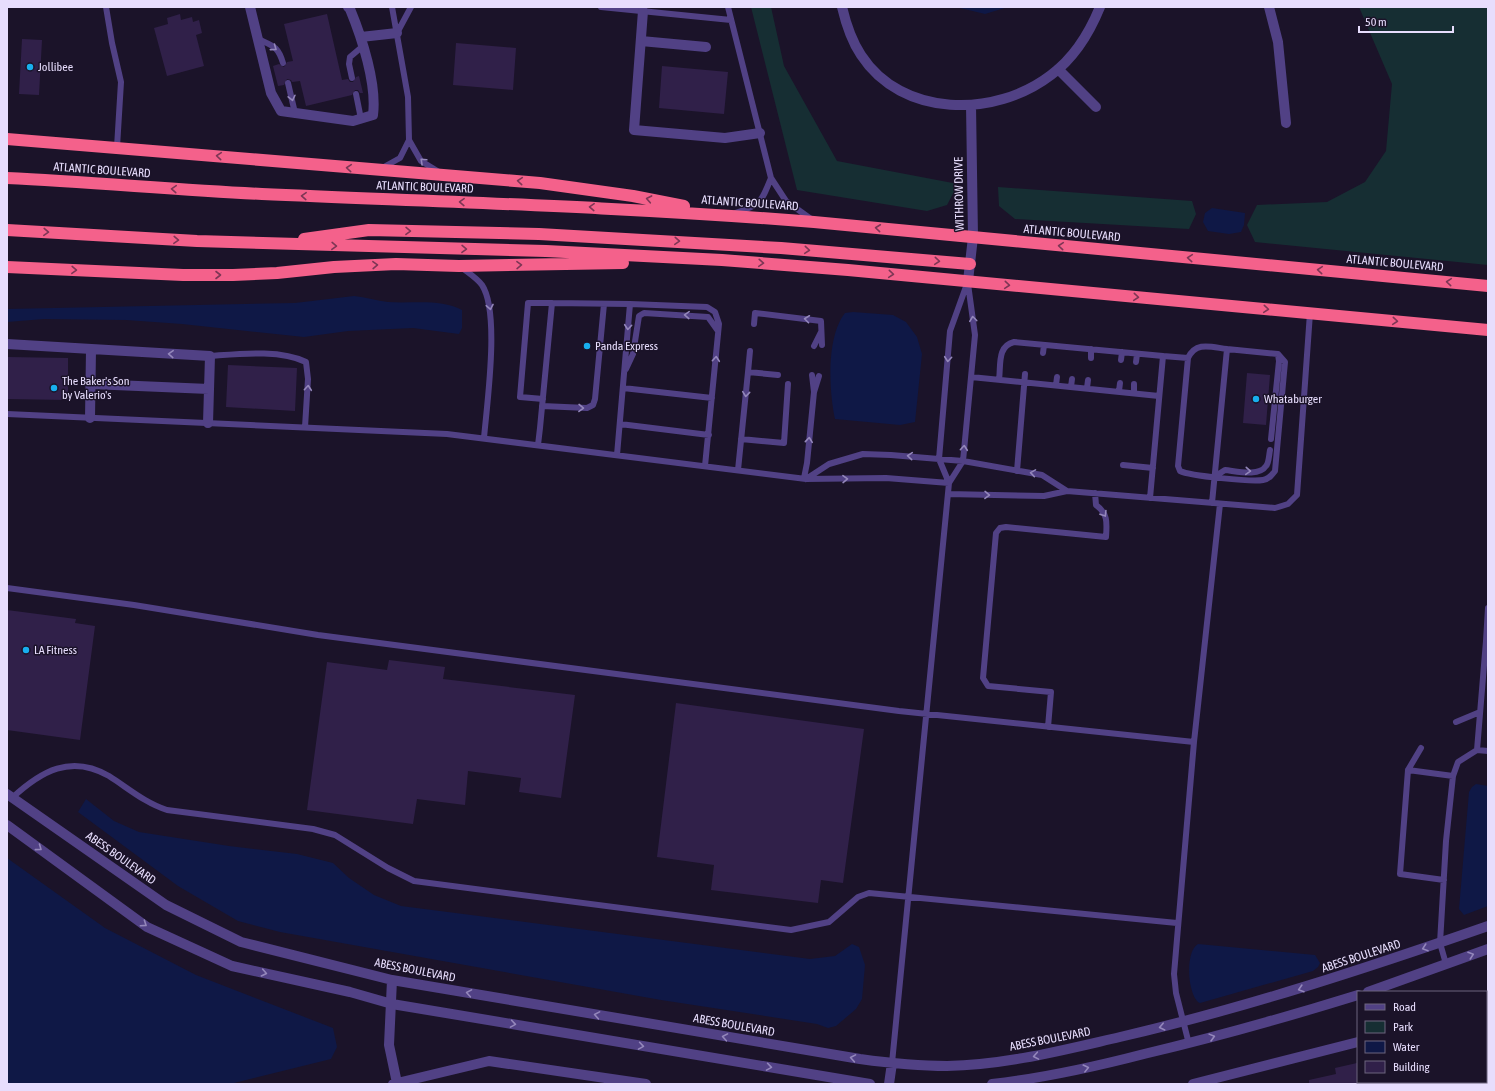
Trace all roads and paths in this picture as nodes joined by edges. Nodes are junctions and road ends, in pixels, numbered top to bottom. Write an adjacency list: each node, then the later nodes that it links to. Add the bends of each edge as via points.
1 (106, 7): 31 (lane, via 121,82)
2 (250, 7): 14 (street)
3 (348, 7): 15 (street)
4 (392, 7): 13 (lane)
5 (411, 7): 13 (lane)
6 (601, 7): 11 (lane)
7 (728, 7): 12 (lane)
8 (842, 7): 23 (street, via 850,35 858,51 886,82 924,100 950,105)
9 (1100, 7): 19 (street, via 1083,41)
10 (1269, 7): 27 (street, via 1278,42)
11 (643, 11): 12 (lane); 16 (street)
12 (731, 20): 28 (lane)
13 (397, 33): 15 (street); 30 (lane, via 408,97)
14 (258, 39): 18 (lane, one-way to 18, via 280,51); 25 (street, via 271,93 281,111)
15 (362, 41): 20 (lane, via 350,57); 26 (street, via 375,100 373,115)
16 (641, 41): 17 (street); 28 (street, via 634,130 725,138)
17 (706, 47)
18 (283, 63)
19 (1058, 70): 23 (street, via 1031,88 1011,97); 24 (street)
20 (352, 78)
21 (288, 84): 25 (lane, one-way to 25)
22 (356, 94): 26 (lane)
23 (971, 105): 39 (street, WITHROW DRIVE)
24 (1096, 107)
25 (295, 114): 26 (street, via 353,121)
26 (361, 119)
27 (1286, 123)
28 (760, 133): 35 (lane)
29 (7, 138): 31 (highway)
30 (409, 140): 32 (lane, via 400,158); 33 (lane, one-way to 30, via 421,161)
31 (117, 147): 32 (highway, one-way to 31)
32 (378, 170): 33 (highway)
33 (443, 175): 36 (highway, one-way to 33, via 633,196 571,187)
34 (7, 178): 36 (highway, ATLANTIC BOULEVARD, one-way to 34, via 200,191)
35 (771, 178): 36 (lane, via 762,201 751,208); 37 (lane, via 786,201)
36 (728, 215): 37 (highway, ATLANTIC BOULEVARD)
37 (814, 222): 39 (highway, ATLANTIC BOULEVARD, one-way to 37)
38 (7, 230): 40 (highway, one-way to 40)
39 (973, 238): 42 (street, WITHROW DRIVE); 46 (highway, ATLANTIC BOULEVARD, one-way to 39)
40 (272, 244): 41 (highway, one-way to 41, via 546,251); 42 (highway, one-way to 42, via 369,230 539,234 781,248)
41 (722, 260): 43 (highway, one-way to 41); 45 (highway, one-way to 45)
42 (970, 264): 45 (street, WITHROW DRIVE)
43 (459, 266): 44 (highway, one-way to 43, via 233,275 396,264); 117 (lane, one-way to 117, via 482,284 490,308 492,334)
44 (7, 267)
45 (968, 281): 50 (highway, one-way to 50); 87 (lane, one-way to 45, via 975,335); 123 (lane, one-way to 123, via 950,331)
46 (1488, 286)
47 (552, 303): 48 (lane); 109 (lane); 109 (lane, via 528,303 520,397)
48 (604, 304): 49 (lane); 110 (lane, one-way to 48, via 587,408 593,405)
49 (630, 304): 53 (lane, via 707,307 715,312); 82 (lane, one-way to 82)
50 (1310, 313): 52 (highway, one-way to 52); 138 (lane, via 1297,495 1288,504 1274,508)
51 (754, 324): 54 (lane, one-way to 51, via 821,321 755,313)
52 (1488, 330)
53 (718, 331): 82 (lane, one-way to 82, via 708,317 644,313 639,316 633,354); 108 (lane, one-way to 53)
54 (821, 332): 57 (lane); 59 (lane)
55 (7, 344): 64 (street)
56 (1029, 344): 58 (lane); 66 (lane); 90 (lane, via 1014,342 1002,349)
57 (822, 345)
58 (1044, 345): 60 (lane); 69 (lane)
59 (814, 346)
60 (1060, 346): 61 (lane); 70 (lane)
61 (1075, 348): 62 (lane); 73 (lane)
62 (1092, 349): 67 (lane); 76 (lane)
63 (1227, 349): 72 (lane); 78 (lane, via 1199,347 1191,350); 130 (lane)
64 (91, 350): 74 (street, one-way to 64); 95 (street)
65 (750, 351): 81 (lane)
66 (1028, 351)
67 (1107, 351): 68 (lane); 77 (lane)
68 (1122, 352): 71 (lane); 79 (lane)
69 (1043, 353)
70 (1059, 354)
71 (1137, 354): 75 (lane); 80 (lane)
72 (1278, 354): 119 (lane); 130 (lane, via 1285,362 1275,471 1270,477 1262,480)
73 (1074, 355)
74 (210, 356): 103 (street); 115 (lane, one-way to 74, via 308,379 306,362 293,356)
75 (1163, 356): 78 (lane); 107 (lane)
76 (1091, 358)
77 (1106, 358)
78 (1188, 358): 130 (lane, via 1178,466 1180,471 1186,474)
79 (1121, 360)
80 (1136, 362)
81 (748, 372): 84 (lane); 118 (lane, one-way to 118)
82 (624, 373): 101 (lane)
83 (1025, 374): 92 (lane)
84 (778, 375)
85 (815, 375): 131 (lane, one-way to 85)
86 (1042, 376): 97 (lane)
87 (971, 377): 90 (lane); 124 (lane, one-way to 87)
88 (1057, 377): 99 (lane)
89 (1072, 379): 100 (lane)
90 (999, 380): 92 (lane)
91 (1088, 380): 102 (lane)
92 (1024, 382): 97 (lane); 129 (lane)
93 (1104, 382): 104 (lane)
94 (1120, 383): 105 (lane)
95 (91, 384): 103 (street); 112 (street)
96 (788, 384): 118 (lane, via 784,443)
97 (1041, 384): 99 (lane)
98 (1134, 384): 106 (lane)
99 (1056, 385): 100 (lane)
100 (1070, 387): 102 (lane)
101 (623, 388): 108 (lane); 114 (lane)
102 (1088, 388): 104 (lane)
103 (209, 389): 113 (street)
104 (1103, 390): 105 (lane)
105 (1119, 392): 106 (lane)
106 (1134, 393): 107 (lane)
107 (1159, 396): 127 (lane)
108 (712, 398): 116 (lane)
109 (543, 399): 110 (lane)
110 (542, 406): 120 (lane)
111 (7, 414): 112 (lane)
112 (90, 418): 113 (lane)
113 (208, 423): 115 (lane)
114 (620, 424): 116 (lane); 122 (lane)
115 (305, 427): 117 (lane)
116 (709, 435): 126 (lane)
117 (484, 438): 120 (lane)
118 (741, 439): 128 (lane)
119 (1271, 440)
120 (538, 445): 122 (lane)
121 (1270, 450): 130 (lane, one-way to 121, via 1225,470 1262,471 1267,466)
122 (617, 455): 126 (lane)
123 (939, 459): 124 (lane); 131 (lane, one-way to 131, via 863,454 829,464); 132 (lane)
124 (963, 461): 129 (lane); 132 (lane)
125 (1123, 465): 127 (lane)
126 (705, 466): 128 (lane)
127 (1153, 468): 136 (lane)
128 (738, 470): 131 (lane)
129 (1017, 471): 133 (lane, one-way to 129, via 1042,475)
130 (1214, 477): 137 (lane)
131 (805, 479): 132 (lane, one-way to 132, via 886,478)
132 (949, 483): 135 (lane)
133 (1067, 491): 134 (lane); 135 (lane, one-way to 133, via 1044,496)
134 (1095, 493): 136 (lane); 145 (lane, one-way to 145, via 1096,505 1105,513 1107,520 1106,537 1006,527 1000,528 996,533 983,678 988,686 1051,692)
135 (948, 494): 143 (lane)
136 (1150, 498): 137 (lane)
137 (1212, 503): 138 (lane)
138 (1220, 504): 146 (lane)
139 (7, 588): 143 (lane, via 134,605 318,635)
140 (1488, 608): 141 (lane)
141 (1487, 641): 142 (lane)
142 (1480, 712): 144 (lane); 148 (lane)
143 (927, 714): 145 (lane); 155 (lane)
144 (1456, 722)
145 (1048, 727): 146 (lane)
146 (1194, 742): 156 (lane)
147 (1421, 748): 150 (lane)
148 (1477, 750): 149 (lane); 151 (lane, via 1458,762)
149 (1488, 751)
150 (1408, 770): 151 (lane); 154 (lane, via 1400,874)
151 (1453, 776): 154 (lane)
152 (9, 796): 155 (lane, via 57,767 89,768 107,776 152,805 167,810 313,829 335,835 414,881 791,930 829,922 858,898 869,893); 161 (street, ABESS BOULEVARD, via 166,905 241,942)
153 (7, 825): 164 (street, one-way to 164, via 148,927 232,966)
154 (1444, 880): 158 (lane)
155 (908, 897): 156 (lane); 168 (lane)
156 (1177, 923): 165 (lane, via 1174,974)
157 (1488, 926): 158 (street, ABESS BOULEVARD)
158 (1440, 943): 160 (lane); 165 (street, ABESS BOULEVARD, one-way to 165, via 1343,976)
159 (1488, 949): 160 (street, one-way to 159)
160 (1446, 964): 162 (street)
161 (392, 980): 164 (street); 168 (street, ABESS BOULEVARD, one-way to 161)
162 (1371, 991)
163 (1357, 995): 167 (street, one-way to 163)
164 (392, 1004): 170 (street, via 388,1020); 172 (street, one-way to 172)
165 (1183, 1023): 167 (lane); 168 (street, ABESS BOULEVARD, one-way to 168, via 1052,1053 1004,1061 948,1066)
166 (1357, 1042): 175 (street)
167 (1189, 1044): 174 (street, one-way to 167, via 1067,1073)
168 (892, 1063): 173 (street)
169 (425, 1080): 170 (street); 171 (street, via 489,1061)
170 (395, 1084)
171 (646, 1084)
172 (870, 1084)
173 (889, 1084)
174 (992, 1084)
175 (1193, 1084)

